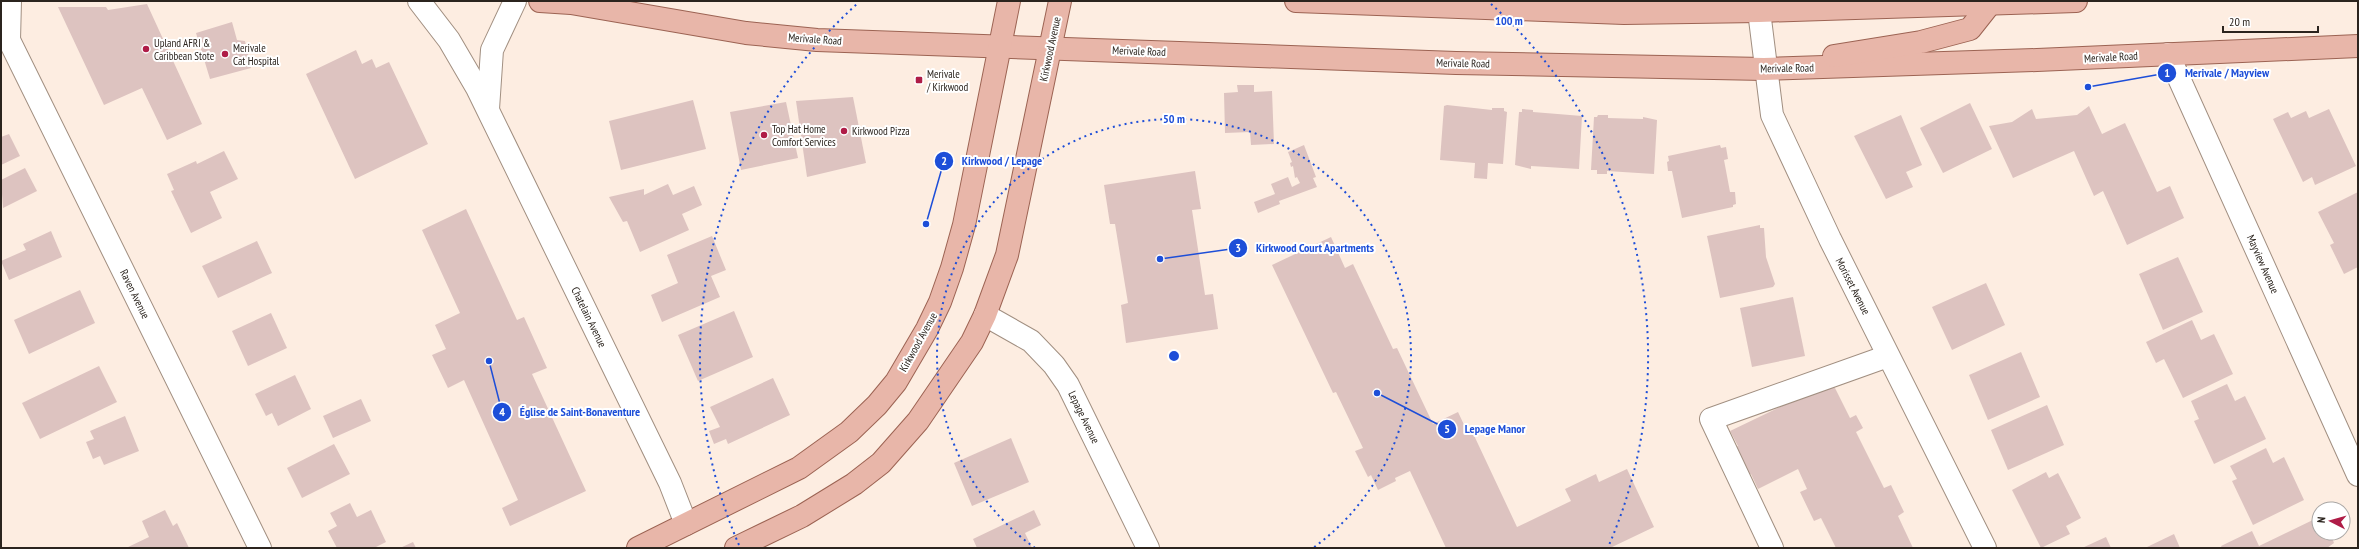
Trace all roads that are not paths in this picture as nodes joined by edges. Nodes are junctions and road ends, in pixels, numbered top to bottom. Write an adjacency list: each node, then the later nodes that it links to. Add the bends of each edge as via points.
1 (10, 1): 14 (street, Raven Avenue)
2 (419, 1): 20 (street, Chatelain Avenue, via 449,40 477,88)
3 (515, 1): 20 (street, Chatelain Avenue, via 492,50)
4 (540, 1): 10 (main road, Merivale Road)
5 (601, 1): 10 (main road, Merivale Road)
6 (1009, 1): 16 (main road, Kirkwood Avenue)
7 (1060, 1): 17 (main road, Kirkwood Avenue)
8 (1296, 1): 11 (main road)
9 (2076, 1): 12 (main road)
10 (571, 3): 16 (main road, Merivale Road, via 746,33 817,40)
11 (1461, 3): 13 (main road, via 1624,13)
12 (1989, 3): 13 (main road); 19 (main road, via 1970,29 1921,42)
13 (1759, 11): 19 (street, Morisset Avenue)
14 (5, 34): 25 (street, Raven Avenue)
15 (2358, 46): 18 (main road, Merivale Road)
16 (1000, 48): 17 (main road, Merivale Road); 24 (main road, Kirkwood Avenue, via 964,225 952,268 927,329 896,382 849,432 799,468)
17 (1050, 48): 19 (main road, Merivale Road, via 1456,63); 21 (main road, Kirkwood Avenue, via 1007,255)
18 (2168, 54): 19 (main road, Merivale Road); 23 (street, Mayview Avenue)
19 (1764, 69): 22 (street, Morisset Avenue, via 1772,115)
20 (488, 113): 24 (street, Chatelain Avenue, via 670,483)
21 (985, 315): 27 (main road, Kirkwood Avenue, via 972,342 931,403 882,463 854,484 802,516); 28 (street, Lepage Avenue, via 1031,341 1058,370 1080,407)
22 (1888, 356): 29 (street, via 1711,418); 30 (street, Morisset Avenue)
23 (2358, 475)
24 (686, 524): 26 (main road, Kirkwood Avenue)
25 (260, 548)
26 (638, 548)
27 (736, 548)
28 (1148, 548)
29 (1772, 548)
30 (1984, 548)

